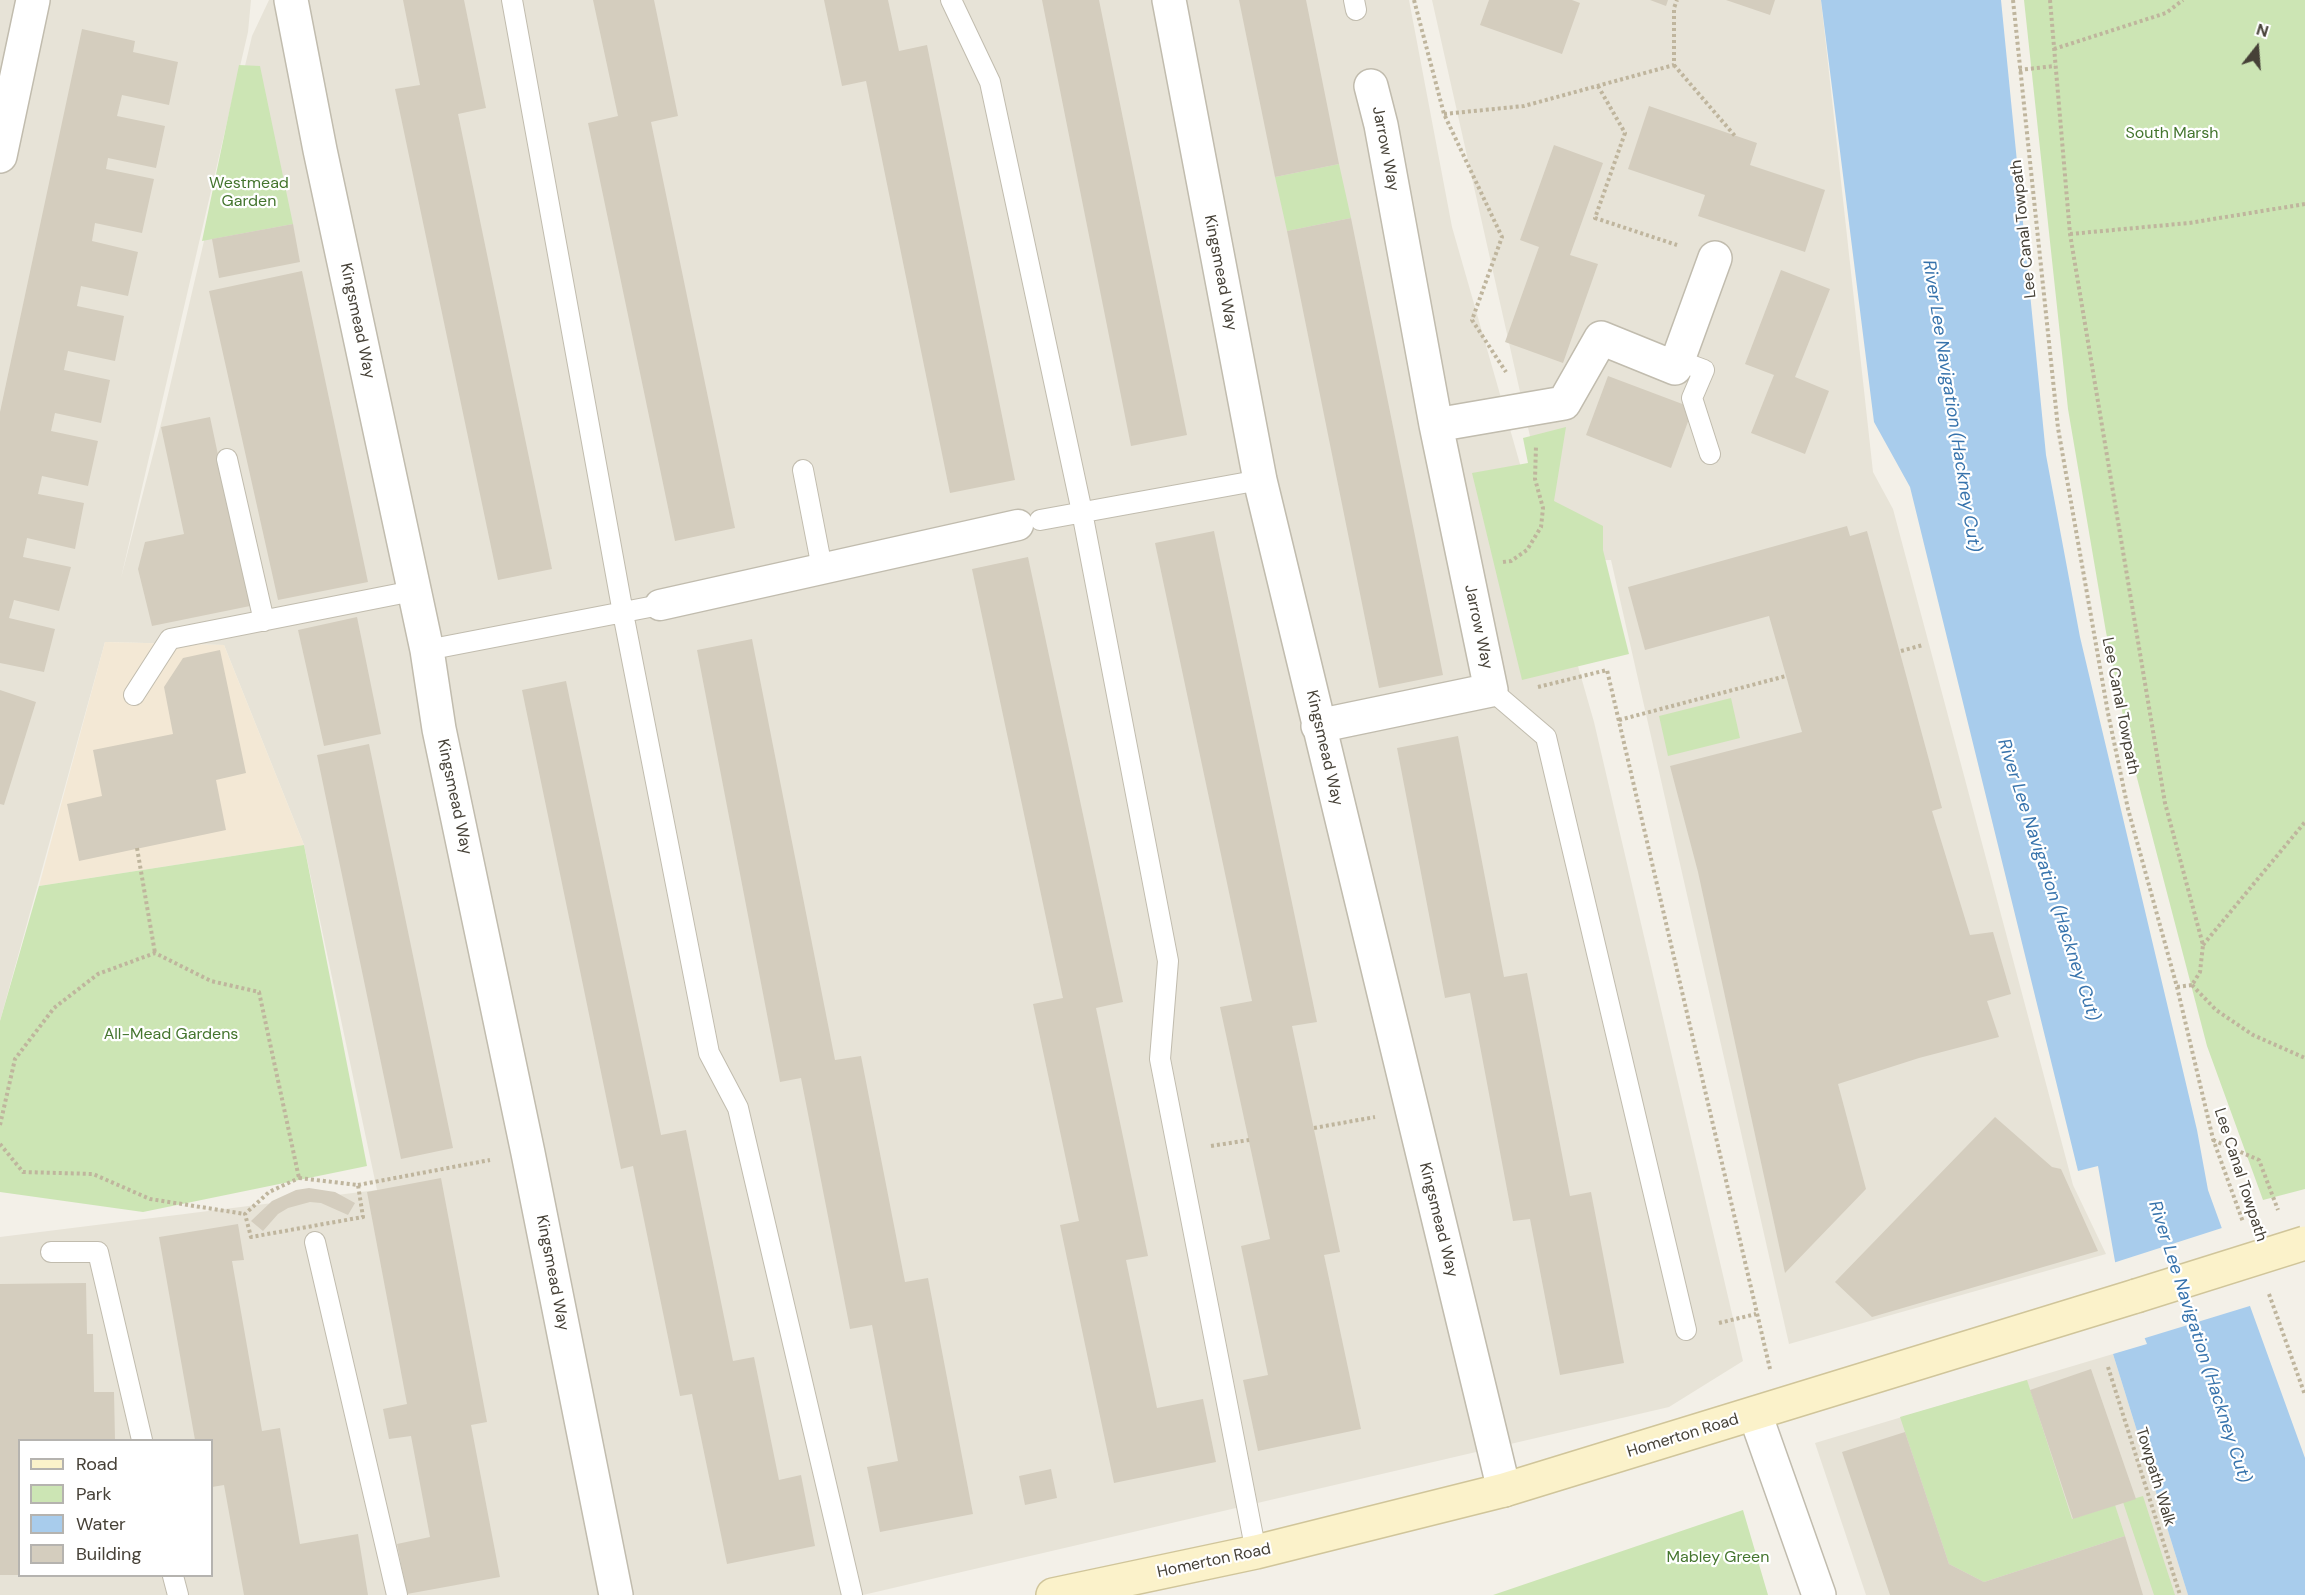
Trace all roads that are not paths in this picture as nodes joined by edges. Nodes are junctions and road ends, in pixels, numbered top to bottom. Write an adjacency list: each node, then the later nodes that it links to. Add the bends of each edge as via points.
1 (33, 0): 7 (street)
2 (291, 0): 18 (street, Kingsmead Way)
3 (512, 0): 20 (lane)
4 (951, 0): 15 (lane, via 990,82)
5 (1169, 0): 14 (street, Kingsmead Way)
6 (1371, 86): 10 (street, Jarrow Way)
7 (0, 156)
8 (1715, 258): 9 (street)
9 (1677, 360): 10 (street, via 1675,368 1600,338 1564,403); 11 (lane, via 1704,370 1692,398)
10 (1436, 425): 23 (street, Jarrow Way)
11 (1710, 454)
12 (227, 459): 21 (lane)
13 (803, 470): 17 (lane)
14 (1260, 480): 15 (lane); 25 (street, Kingsmead Way)
15 (1082, 512): 16 (lane); 33 (lane, via 1168,961 1160,1059)
16 (1029, 523): 17 (street)
17 (822, 568): 19 (street)
18 (413, 591): 21 (lane); 22 (street, Kingsmead Way)
19 (660, 605): 20 (lane)
20 (623, 613): 22 (lane); 38 (lane, via 709,1053 738,1108)
21 (264, 621): 24 (lane, via 170,639)
22 (427, 650): 37 (street, Kingsmead Way, via 439,729)
23 (1491, 690): 25 (street, Jarrow Way); 29 (lane, via 1546,737)
24 (134, 695)
25 (1318, 726): 32 (street, Kingsmead Way)
26 (315, 1242): 36 (lane)
27 (2305, 1243): 30 (main road, Homerton Road, bridge)
28 (51, 1252): 31 (lane, via 98,1252)
29 (1686, 1330)
30 (1767, 1409): 32 (main road, Homerton Road); 40 (street)
31 (142, 1439)
32 (1504, 1490): 33 (main road, Homerton Road)
33 (1256, 1552): 39 (main road, Homerton Road)
34 (174, 1577): 35 (lane)
35 (178, 1595)
36 (397, 1595)
37 (616, 1595)
38 (852, 1595)
39 (1053, 1595)
40 (1820, 1595)

